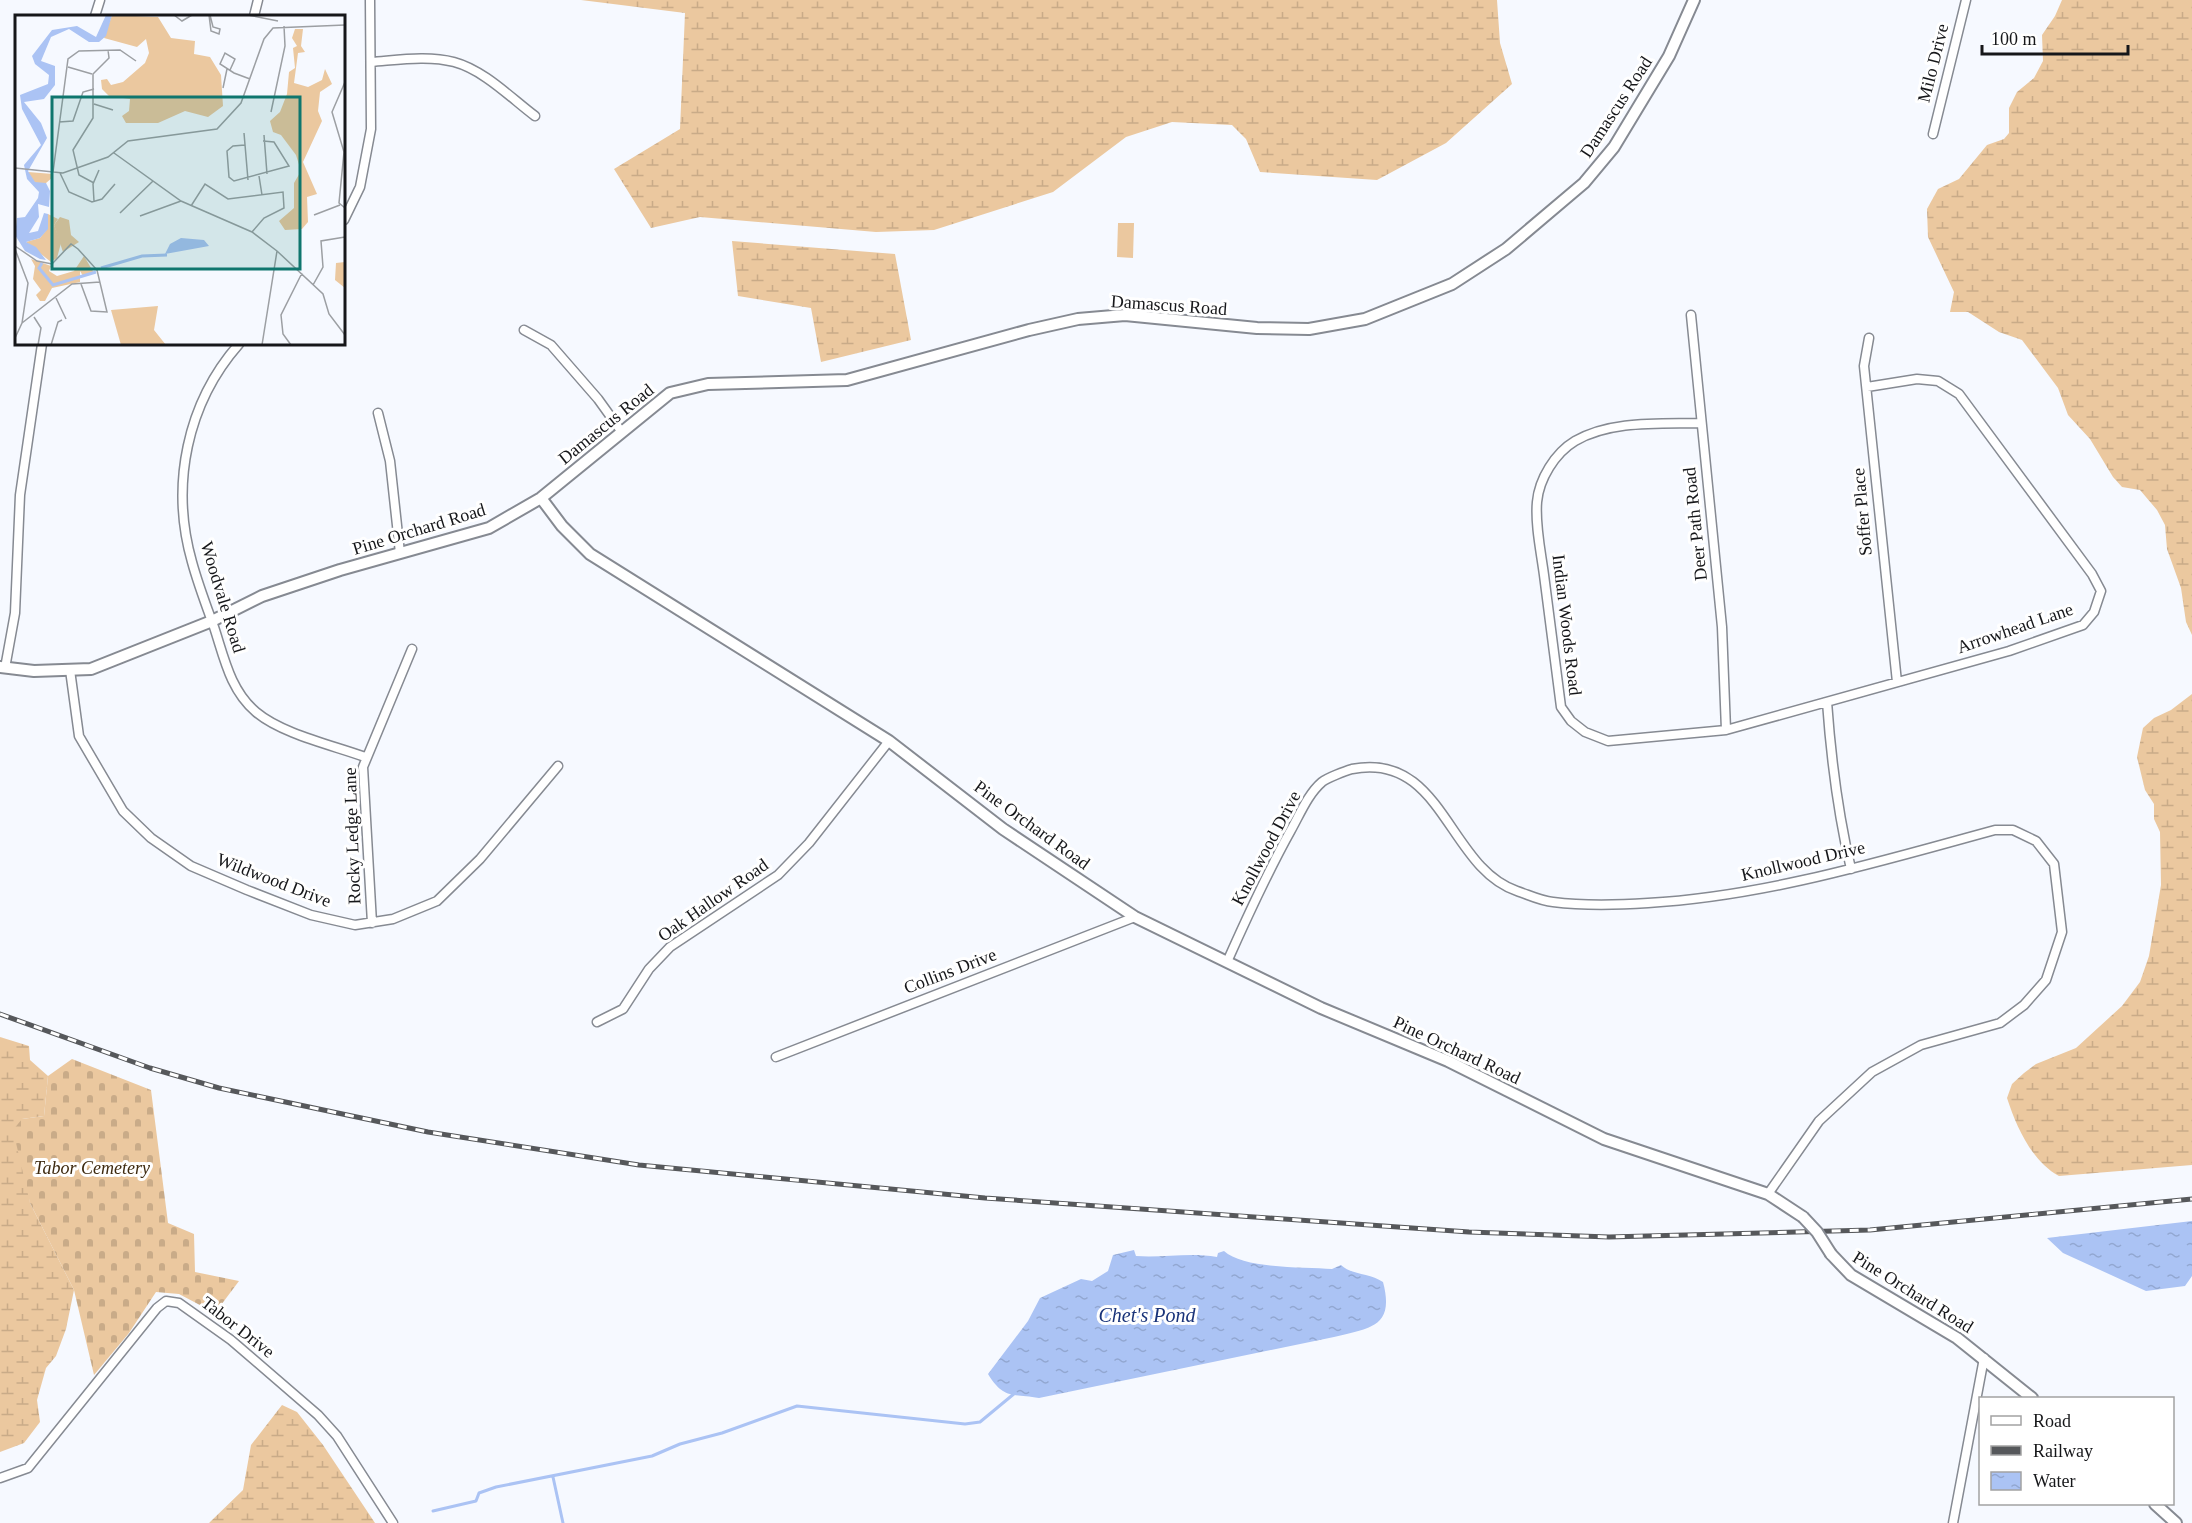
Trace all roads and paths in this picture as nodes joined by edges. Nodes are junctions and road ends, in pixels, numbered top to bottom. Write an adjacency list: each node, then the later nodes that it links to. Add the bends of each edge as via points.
1 (100, 0): 6 (street)
2 (258, 0): 7 (street)
3 (370, 0): 8 (street)
4 (1694, 0): 20 (street, Damascus Road, via 1669,56 1614,147 1584,183 1506,249 1452,284 1365,319 1309,329 1125,315 1078,319 847,380 708,384 670,393)
5 (1966, 0): 10 (street, Milo Drive)
6 (95, 15)
7 (254, 15)
8 (371, 62): 9 (street, via 437,59 457,63 482,76); 11 (street, via 371,129 360,187)
9 (535, 116)
10 (1933, 134)
11 (345, 218)
12 (1691, 315): 19 (street, Deer Path Road)
13 (524, 330): 20 (street, via 551,345)
14 (1869, 338): 17 (street, Soffer Place, via 1864,366)
15 (42, 345): 25 (street, via 20,495 15,613)
16 (238, 345): 23 (street, Woodvale Road, via 219,367 196,414 183,466 182,495 190,552)
17 (1867, 387): 27 (street, Soffer Place); 27 (street, Arrowhead Lane, via 1917,379 1938,381 1959,394 2101,591 2094,612 2083,625 2009,651)
18 (378, 413): 22 (street, via 390,461)
19 (1701, 423): 29 (street, Deer Path Road, via 1722,627); 29 (street, Indian Woods Road, via 1641,425 1573,442 1553,461 1542,482 1537,502 1540,546 1561,707 1571,722 1608,741)
20 (621, 431): 21 (street, Damascus Road)
21 (541, 498): 22 (street, Pine Orchard Road, via 489,528); 30 (street, Pine Orchard Road, via 590,554)
22 (400, 553): 23 (street, Pine Orchard Road, via 262,596)
23 (212, 621): 26 (street, Pine Orchard Road, via 92,669); 31 (street, Woodvale Road, via 234,687 256,712 280,726)
24 (412, 649): 31 (street, Rocky Ledge Lane)
25 (3, 667): 26 (street, Pine Orchard Road)
26 (70, 670): 35 (street, Wildwood Drive, via 79,736 123,811 151,838 191,866 300,910 355,926)
27 (1897, 682): 28 (street, Arrowhead Lane)
28 (1827, 702): 29 (street, Indian Woods Road); 33 (street, via 1831,753)
29 (1726, 730)
30 (889, 741): 34 (street, Pine Orchard Road, via 1003,829); 37 (street, Oak Hallow Road, via 809,843 778,875 670,947 623,1009)
31 (365, 758): 35 (street, Rocky Ledge Lane)
32 (558, 766): 35 (street, Wildwood Drive, via 480,859 437,901 393,919)
33 (1851, 869): 36 (street, Knollwood Drive, via 1702,900 1612,905 1551,902 1504,886 1478,867 1441,810 1418,784 1398,773 1374,768 1351,770 1323,781 1305,804 1263,880); 39 (street, Knollwood Drive, via 1995,830 2013,830 2036,841 2054,864 2062,932 2046,980 2024,1005 2000,1023 1921,1045 1872,1072 1819,1121)
34 (1135, 917): 36 (street, Pine Orchard Road); 38 (street, Collins Drive)
35 (372, 922)
36 (1227, 962): 39 (street, Pine Orchard Road, via 1321,1008 1448,1061 1604,1139)
37 (597, 1022)
38 (776, 1056)
39 (1768, 1194): 40 (street, Pine Orchard Road, bridge, via 1803,1216 1851,1275 1932,1322)
40 (1984, 1358): 41 (street, Pine Orchard Road); 45 (street)
41 (2031, 1397)
42 (0, 1478): 44 (street, Tabor Drive, via 28,1468 166,1301 179,1303 231,1340 318,1415)
43 (2157, 1505): 46 (street)
44 (393, 1523)
45 (1953, 1523)
46 (2176, 1523)

